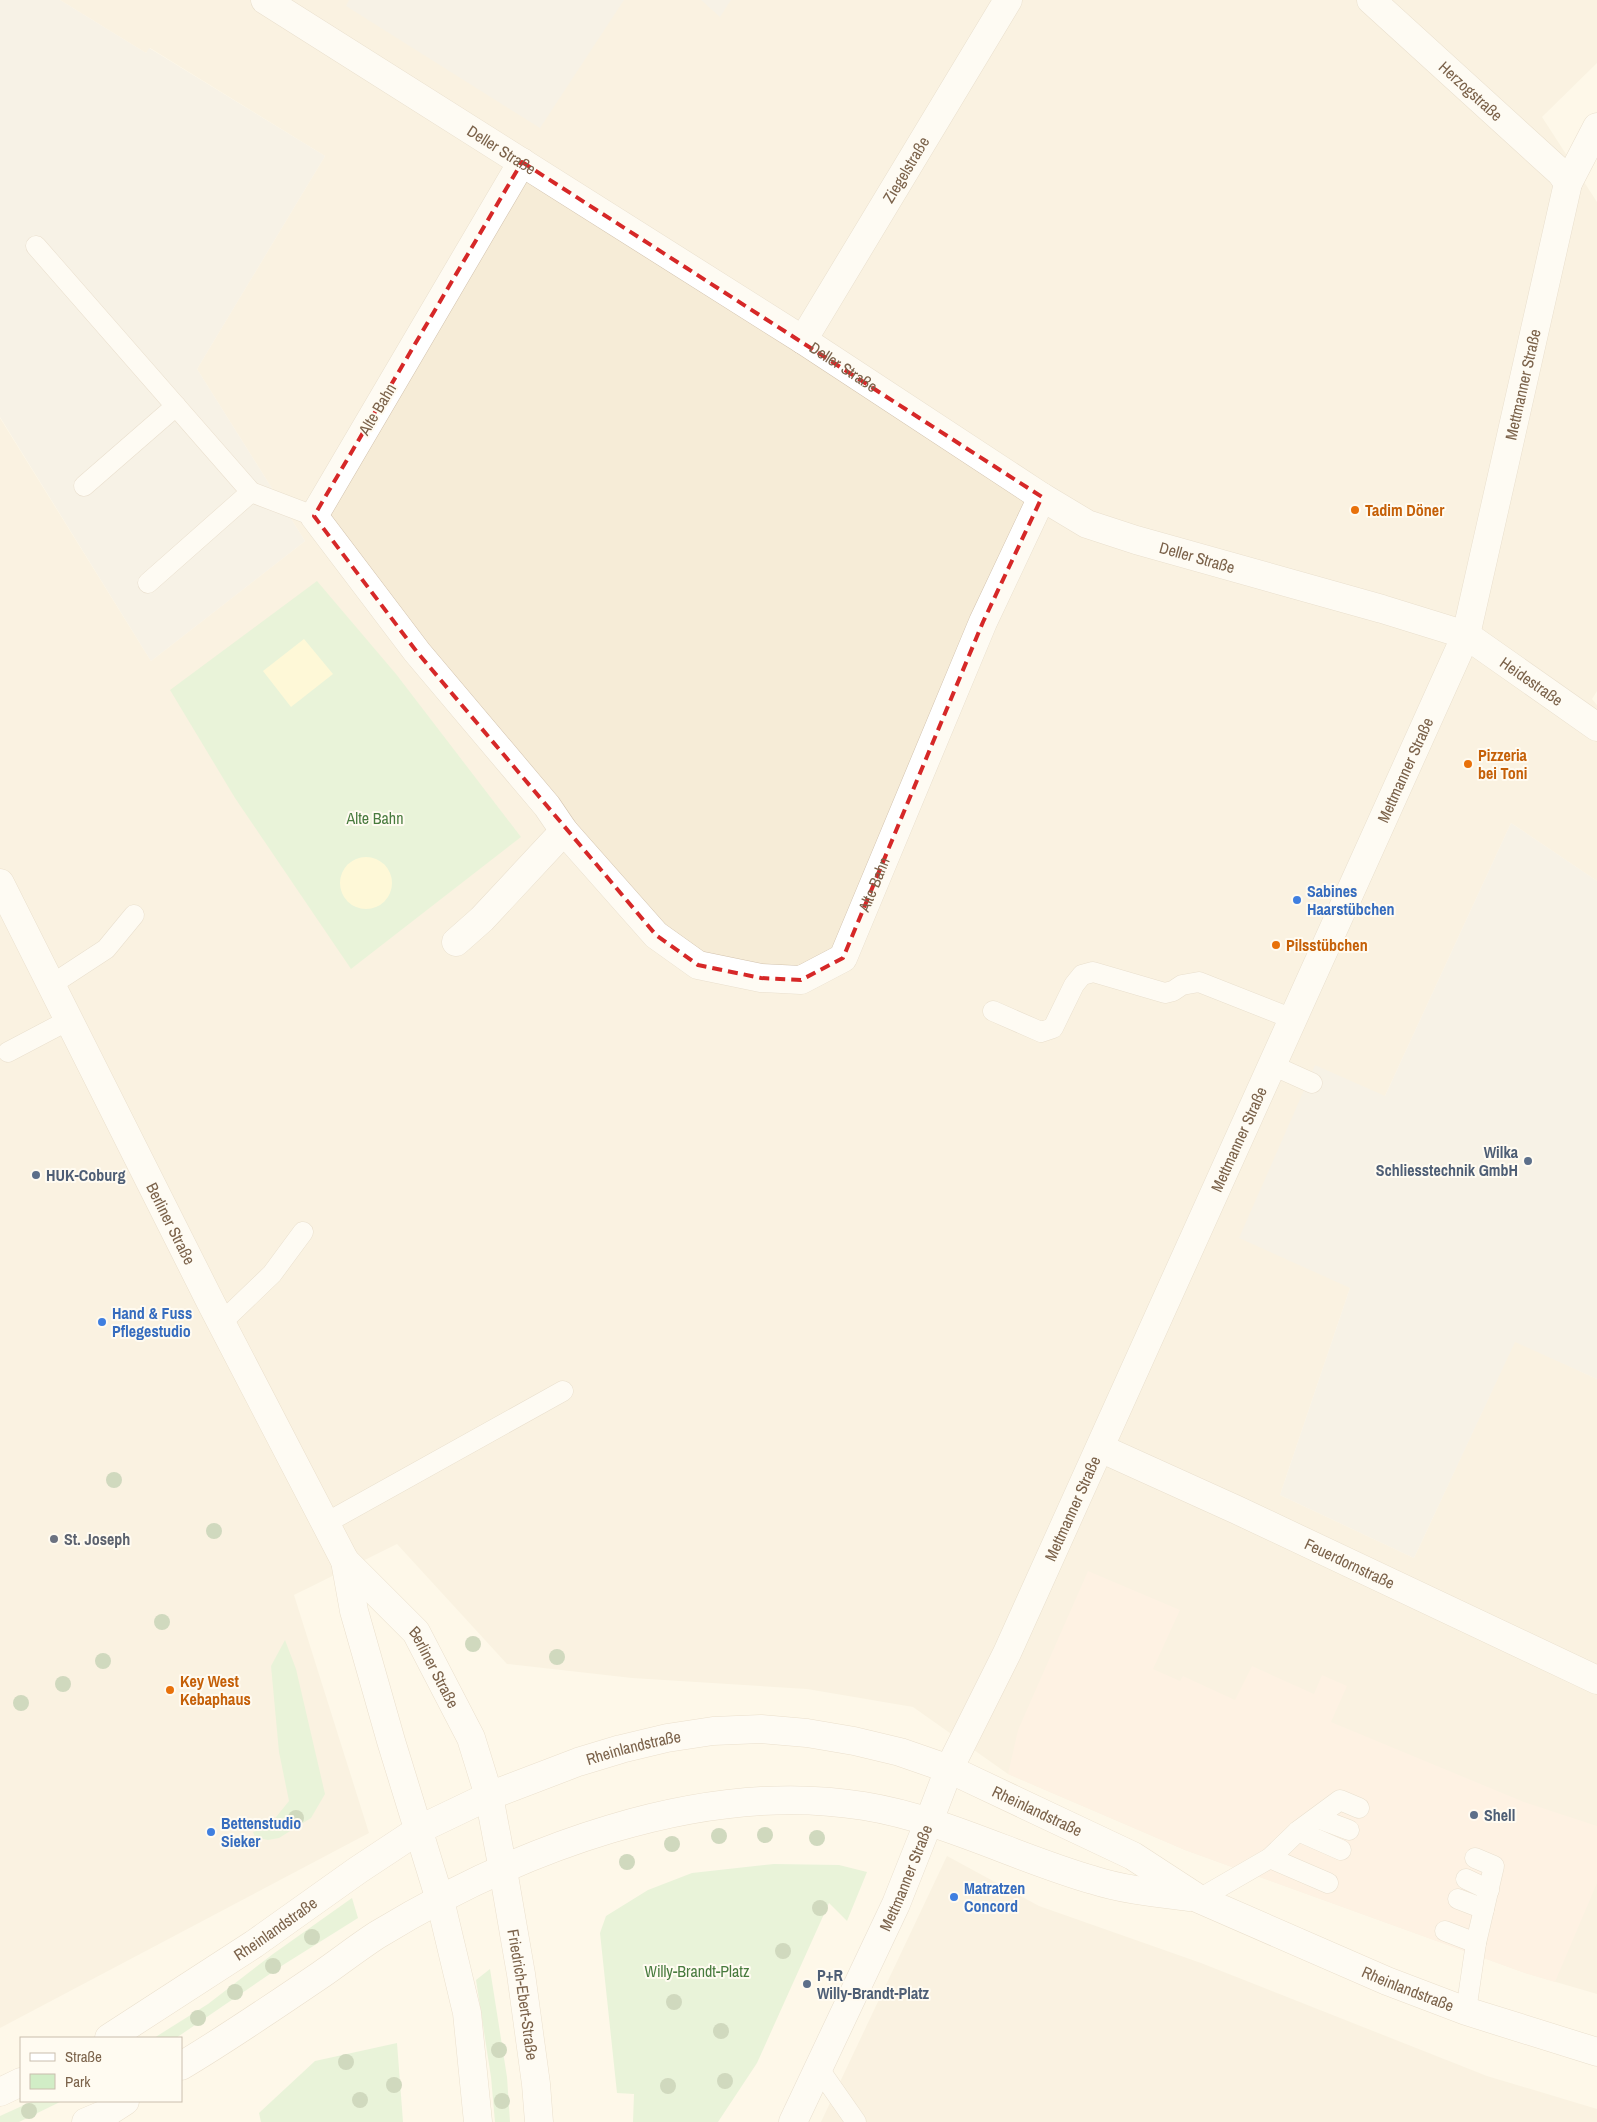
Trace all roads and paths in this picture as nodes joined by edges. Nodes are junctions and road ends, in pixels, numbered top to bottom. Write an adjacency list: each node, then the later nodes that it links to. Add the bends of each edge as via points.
1 (265, 0): 5 (street, Deller Straße)
2 (1008, 0): 8 (street, Ziegelstraße)
3 (1371, 0): 6 (street, Herzogstraße, via 1561,173)
4 (1597, 127): 6 (street, Mettmanner Straße)
5 (522, 162): 8 (street, Deller Straße); 13 (street, Alte Bahn)
6 (1568, 183): 15 (street, Mettmanner Straße)
7 (36, 246): 9 (lane)
8 (802, 340): 12 (street, Deller Straße)
9 (176, 406): 10 (lane); 11 (lane)
10 (84, 486)
11 (251, 492): 13 (lane); 14 (lane)
12 (1042, 497): 15 (street, Deller Straße, via 1086,524); 17 (street, Alte Bahn, via 983,622 843,958 802,980 761,978 698,965 656,935)
13 (314, 516): 17 (street, Alte Bahn, via 417,652 548,806)
14 (148, 583)
15 (1466, 635): 16 (street, Heidestraße); 23 (street, Mettmanner Straße)
16 (1597, 727)
17 (564, 831): 20 (street, via 482,919)
18 (0, 883): 21 (street, Berliner Straße)
19 (134, 915): 21 (lane, via 106,949)
20 (456, 942)
21 (51, 985): 24 (street, Berliner Straße)
22 (993, 1011): 23 (lane, via 1041,1032 1053,1028 1074,985 1082,975 1093,972 1165,993 1199,982)
23 (1293, 1019): 26 (street, Mettmanner Straße)
24 (69, 1020): 25 (lane); 29 (street, Berliner Straße)
25 (8, 1052)
26 (1272, 1065): 27 (lane); 31 (street, Mettmanner Straße)
27 (1312, 1083)
28 (303, 1232): 29 (lane, via 272,1274)
29 (221, 1323): 32 (street, Berliner Straße)
30 (563, 1391): 32 (lane)
31 (1100, 1448): 34 (street, Feuerdornstraße); 35 (street, Mettmanner Straße, via 1007,1653)
32 (326, 1522): 33 (street, Berliner Straße)
33 (345, 1561): 36 (street, Berliner Straße, via 416,1632 471,1738); 40 (street, Berliner Straße, via 354,1612)
34 (1597, 1680)
35 (949, 1768): 36 (street, Rheinlandstraße, via 884,1748 807,1733 760,1729 713,1731 621,1749); 39 (street, Mettmanner Straße); 50 (street, Rheinlandstraße, via 1133,1856)
36 (489, 1796): 40 (street, Rheinlandstraße); 46 (street, Berliner Straße)
37 (1359, 1808): 38 (lane, via 1340,1800)
38 (1317, 1818): 41 (lane); 42 (lane)
39 (929, 1821): 46 (street, Rheinlandstraße, via 863,1805 785,1800 731,1802 676,1811 624,1826 555,1848); 50 (street, Rheinlandstraße, via 1090,1880 1121,1888); 60 (street, Mettmanner Straße, via 896,1904)
40 (420, 1829): 52 (street, Berliner Straße); 57 (street, Rheinlandstraße, via 254,1944)
41 (1349, 1830)
42 (1298, 1831): 43 (lane); 44 (lane)
43 (1341, 1850)
44 (1270, 1858): 48 (lane); 50 (lane)
45 (1475, 1858): 49 (lane, via 1494,1866)
46 (503, 1870): 52 (street, Rheinlandstraße); 66 (street, Friedrich-Ebert-Straße, via 521,1974)
47 (1466, 1879): 49 (lane)
48 (1328, 1882)
49 (1489, 1890): 53 (lane)
50 (1199, 1899): 56 (street, Rheinlandstraße, via 1387,1981)
51 (1458, 1899): 53 (lane)
52 (440, 1900): 59 (street, Rheinlandstraße, via 376,1936); 65 (street, via 467,2013)
53 (1484, 1910): 55 (lane)
54 (1445, 1931): 55 (lane)
55 (1476, 1943): 56 (lane)
56 (1466, 2011): 58 (street, Rheinlandstraße)
57 (111, 2037)
58 (1597, 2052)
59 (182, 2065)
60 (819, 2069): 67 (street, Mettmanner Straße); 68 (lane)
61 (20, 2082): 62 (street)
62 (0, 2092)
63 (123, 2102): 64 (street)
64 (86, 2122)
65 (478, 2122)
66 (539, 2122)
67 (793, 2122)
68 (856, 2122)

